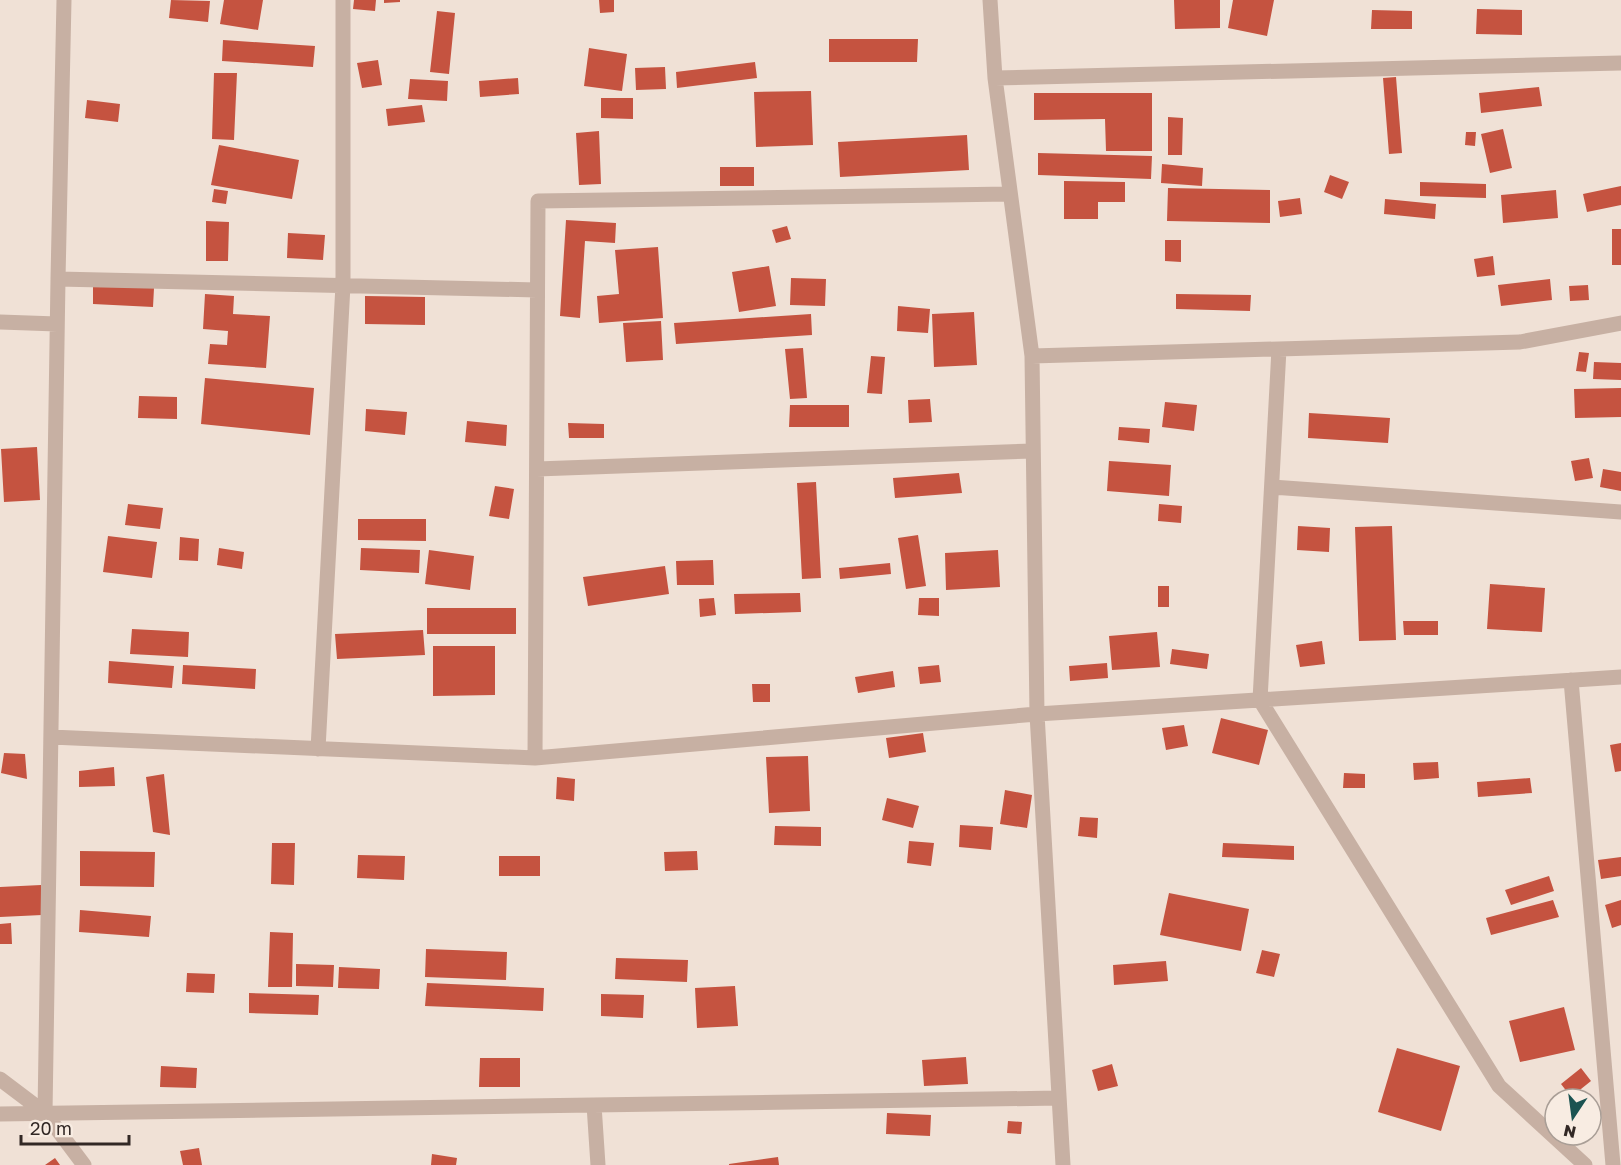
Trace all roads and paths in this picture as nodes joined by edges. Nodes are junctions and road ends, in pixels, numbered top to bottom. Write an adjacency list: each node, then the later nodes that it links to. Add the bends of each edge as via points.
1 (64, 0): 7 (street)
2 (343, 0): 8 (street)
3 (990, 0): 5 (street)
4 (1621, 63): 5 (street)
5 (995, 78): 6 (street)
6 (1009, 194): 9 (street, via 538,201); 14 (street)
7 (58, 279): 8 (street); 12 (street)
8 (343, 285): 9 (street); 24 (street)
9 (537, 290): 16 (street)
10 (0, 322): 12 (street)
11 (1621, 323): 13 (street, via 1520,342)
12 (57, 324): 23 (street)
13 (1279, 349): 14 (street); 17 (street)
14 (1032, 356): 15 (street)
15 (1033, 451): 16 (street); 22 (street)
16 (537, 469): 25 (street)
17 (1272, 487): 18 (street); 21 (street)
18 (1621, 512)
19 (1621, 677): 20 (street)
20 (1571, 681): 21 (street); 35 (street)
21 (1260, 700): 22 (street); 34 (street, via 1499,1086)
22 (1037, 714): 25 (street); 27 (street)
23 (51, 737): 24 (street); 29 (street)
24 (318, 749): 25 (street)
25 (535, 758)
26 (0, 1079): 29 (street)
27 (1059, 1098): 28 (street); 33 (street)
28 (594, 1105): 29 (street); 32 (street)
29 (45, 1113): 30 (street); 31 (street)
30 (0, 1114)
31 (84, 1165)
32 (598, 1165)
33 (1063, 1165)
34 (1585, 1165)
35 (1613, 1165)

